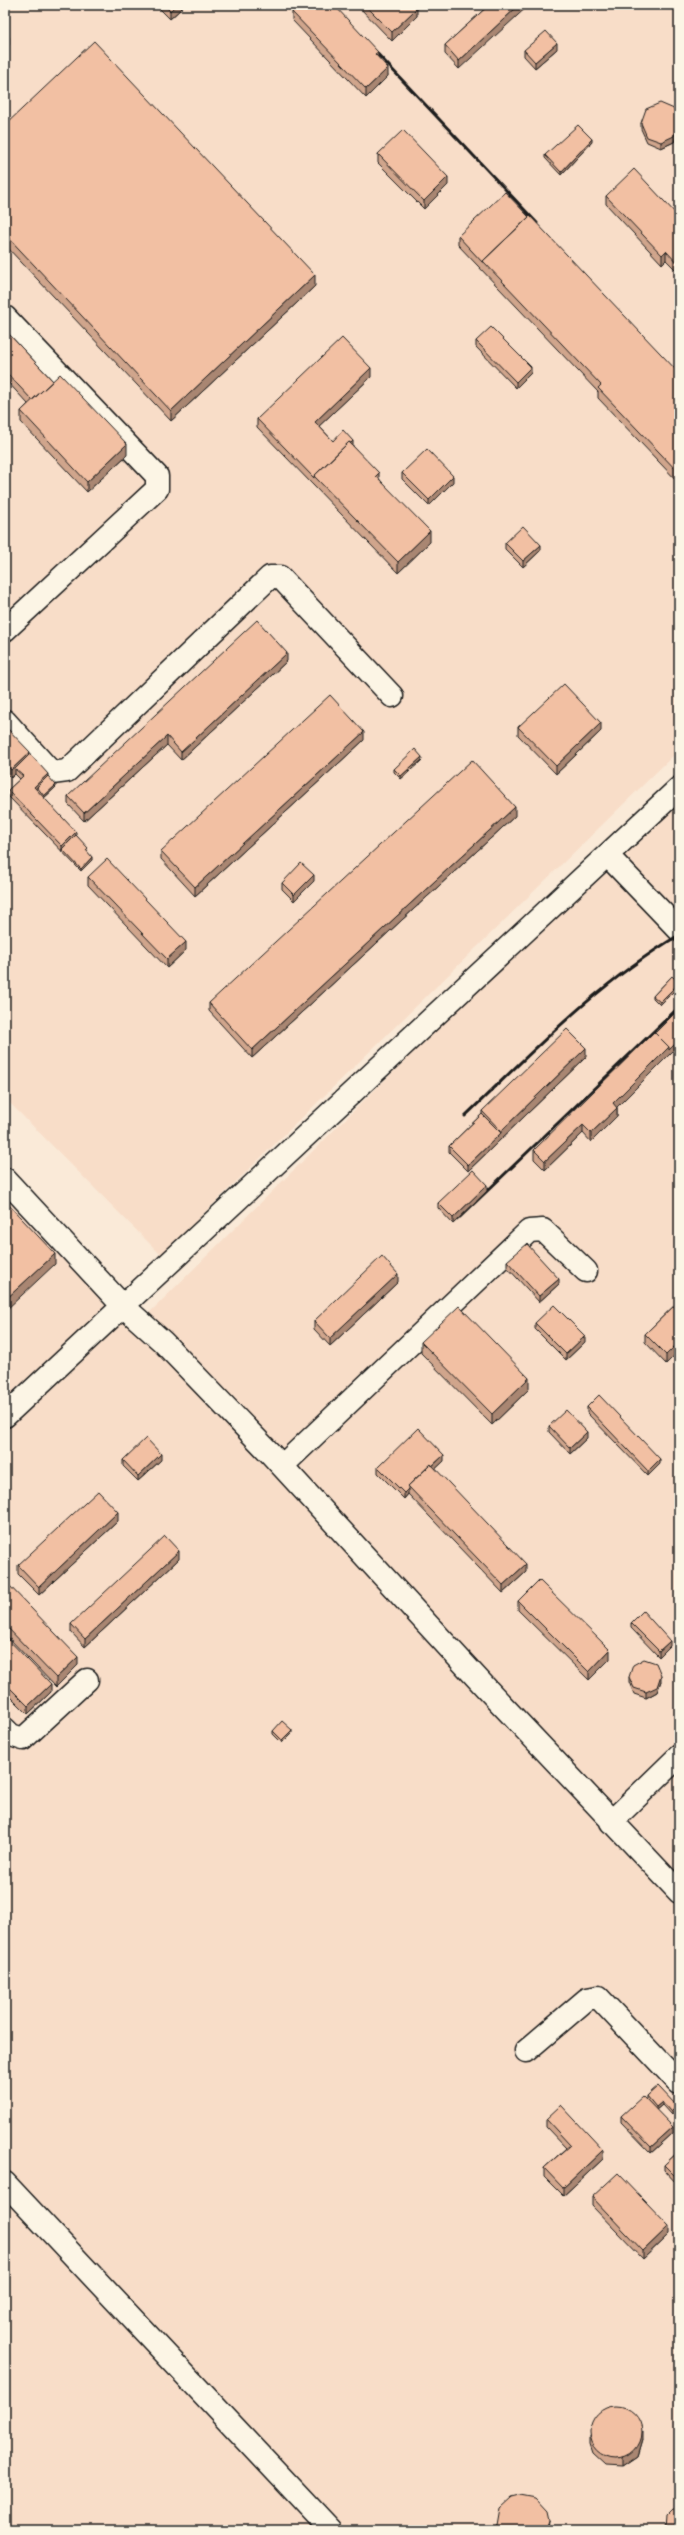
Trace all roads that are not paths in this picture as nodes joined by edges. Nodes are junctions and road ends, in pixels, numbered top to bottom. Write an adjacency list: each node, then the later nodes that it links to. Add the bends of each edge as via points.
1 (5, 317): 2 (lane, via 157,476 157,489)
2 (5, 630)
3 (392, 696): 4 (lane, via 280,577 270,577 67,771 52,773)
4 (5, 721)
5 (679, 788): 6 (lane)
6 (607, 855): 7 (lane); 10 (lane)
7 (679, 930)
8 (5, 1179): 10 (lane)
9 (586, 1271): 12 (lane, via 543,1230 529,1231)
10 (122, 1305): 11 (lane); 12 (lane, via 163,1342)
11 (5, 1416)
12 (282, 1466): 16 (lane)
13 (87, 1680): 14 (lane, via 23,1739 11,1735)
14 (5, 1729)
15 (679, 1756): 16 (lane)
16 (611, 1822): 17 (lane)
17 (679, 1892)
18 (526, 2051): 19 (lane, via 587,1998 598,1997)
19 (679, 2083)
20 (5, 2183): 21 (lane)
21 (332, 2530)

